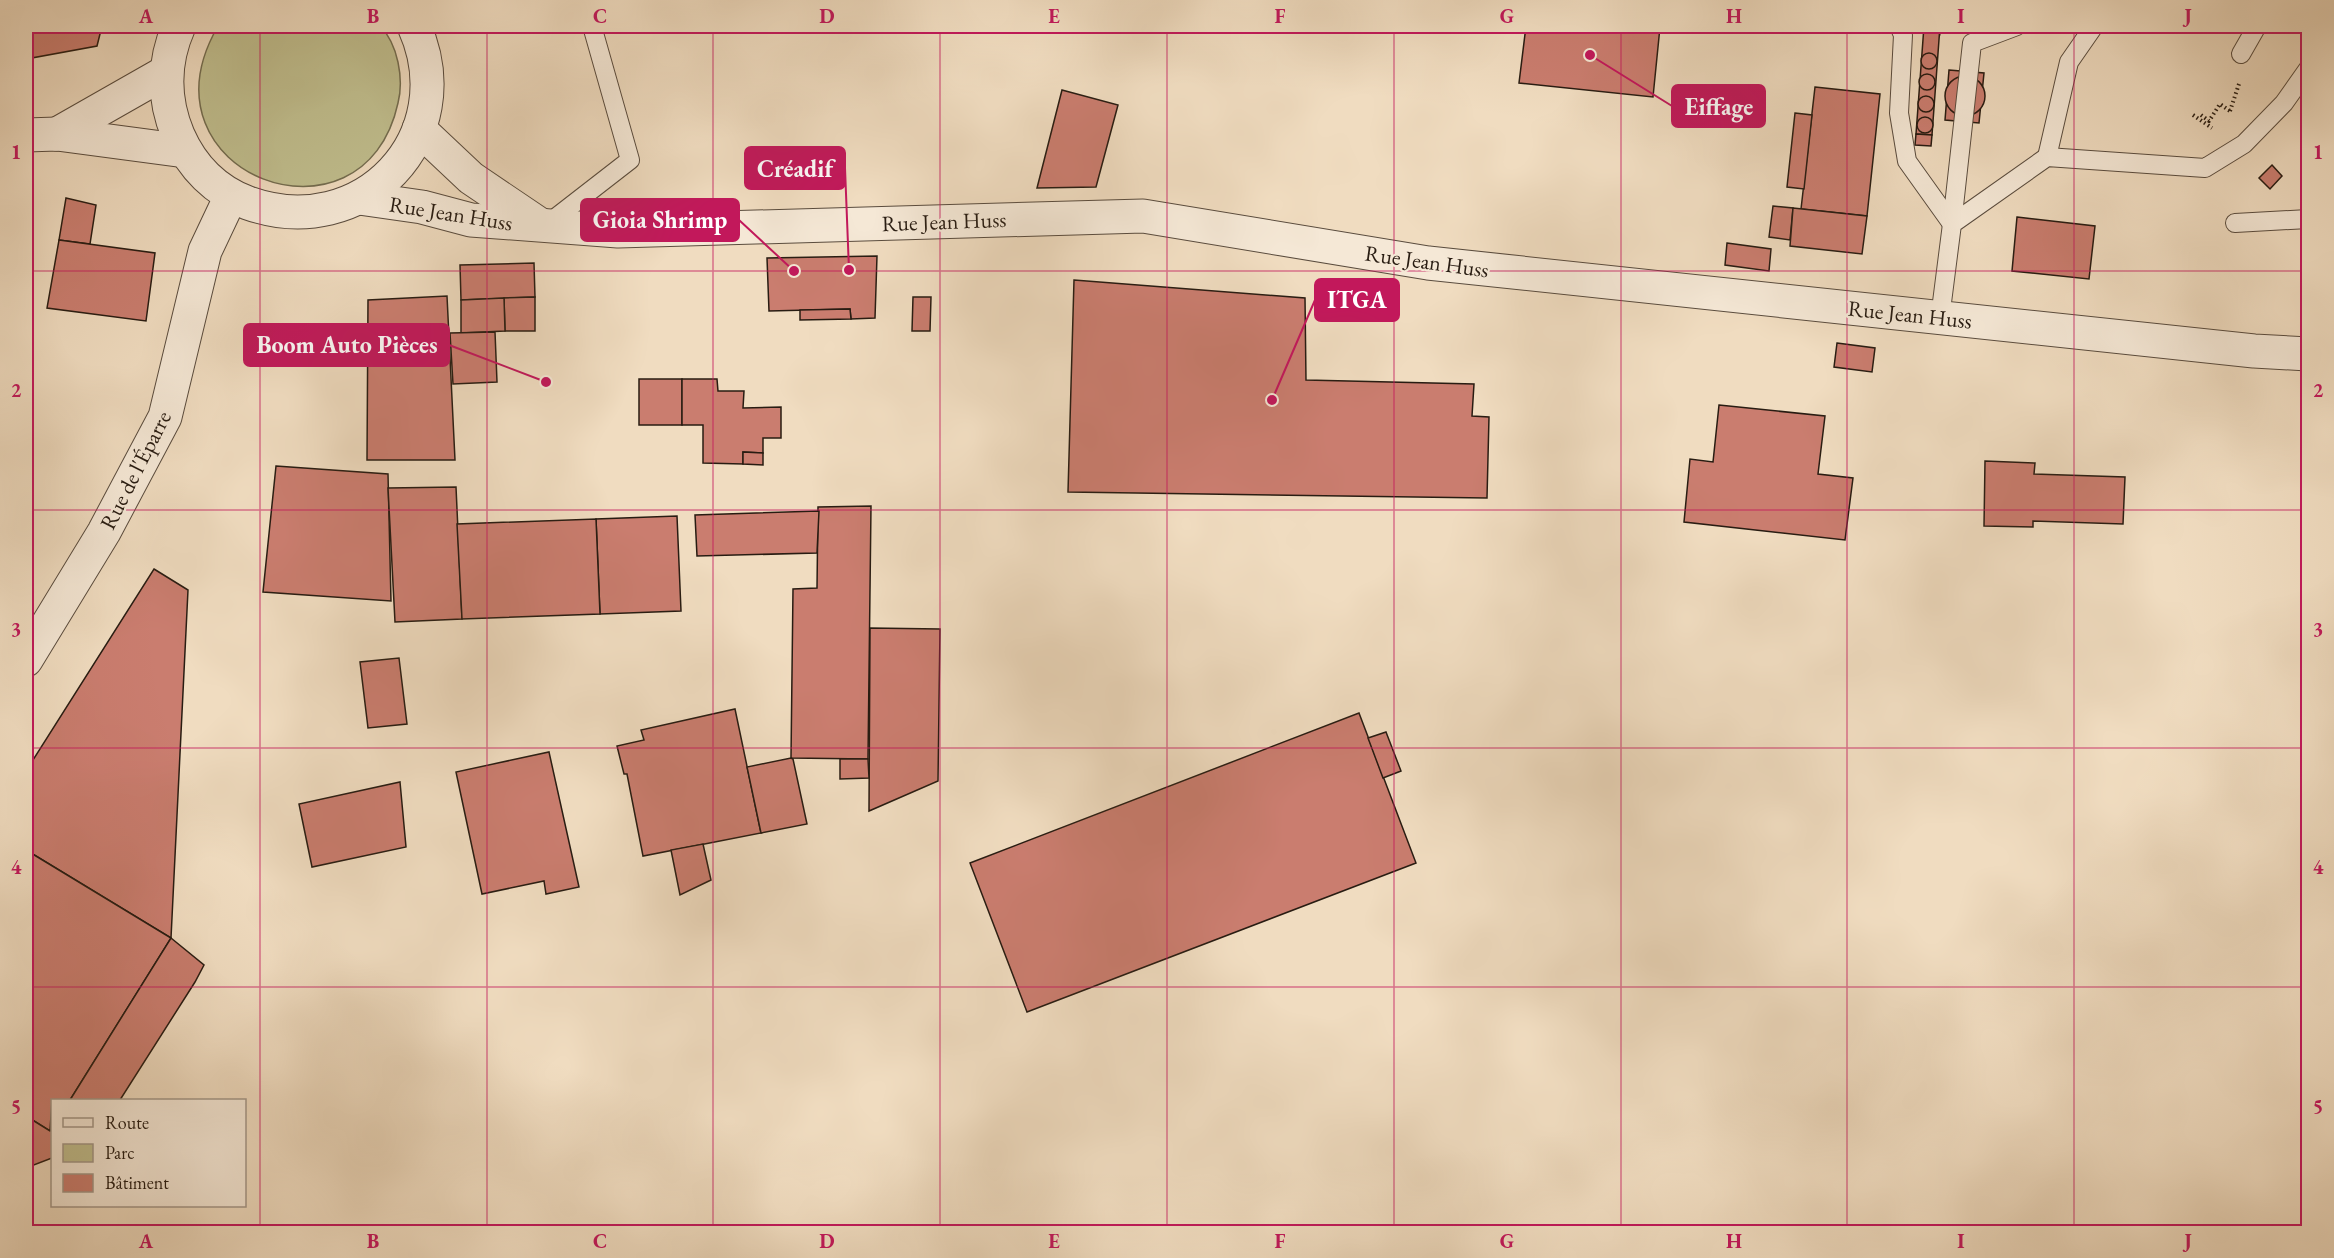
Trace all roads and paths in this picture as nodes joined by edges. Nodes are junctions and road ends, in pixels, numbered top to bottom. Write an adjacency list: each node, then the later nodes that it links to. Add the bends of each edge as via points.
1 (179, 26): 10 (street)
2 (414, 26): 13 (street, via 424,47 428,89)
3 (592, 26): 22 (lane, via 630,160)
4 (1899, 26): 21 (lane, via 1903,35 1899,113 1907,161)
5 (2017, 26): 21 (lane, via 1972,43)
6 (2094, 26): 16 (lane, via 2069,63)
7 (2257, 26): 8 (lane)
8 (2241, 54)
9 (2308, 69): 16 (lane, via 2284,103 2244,144 2205,168)
10 (166, 72): 14 (street); 15 (street, via 169,113)
11 (2230, 111): 12 (path, via 2220,104 2209,120)
12 (2201, 115)
13 (419, 129): 18 (street, via 405,157 384,180); 22 (street, Rue Jean Huss, via 471,178)
14 (41, 134): 15 (street)
15 (185, 152): 17 (street, via 206,177)
16 (2047, 157): 21 (lane)
17 (231, 196): 18 (street, via 273,212 317,212); 25 (street, Rue de l'Éparre, via 205,251 165,417 104,532)
18 (359, 198): 22 (street, Rue Jean Huss, via 422,207 471,220)
19 (2308, 219): 20 (lane)
20 (2235, 223)
21 (1952, 224): 23 (lane)
22 (543, 226): 23 (street, Rue Jean Huss, via 618,231 1143,216 1428,263)
23 (1940, 318): 24 (street, Rue Jean Huss)
24 (2308, 354)
25 (26, 660)

